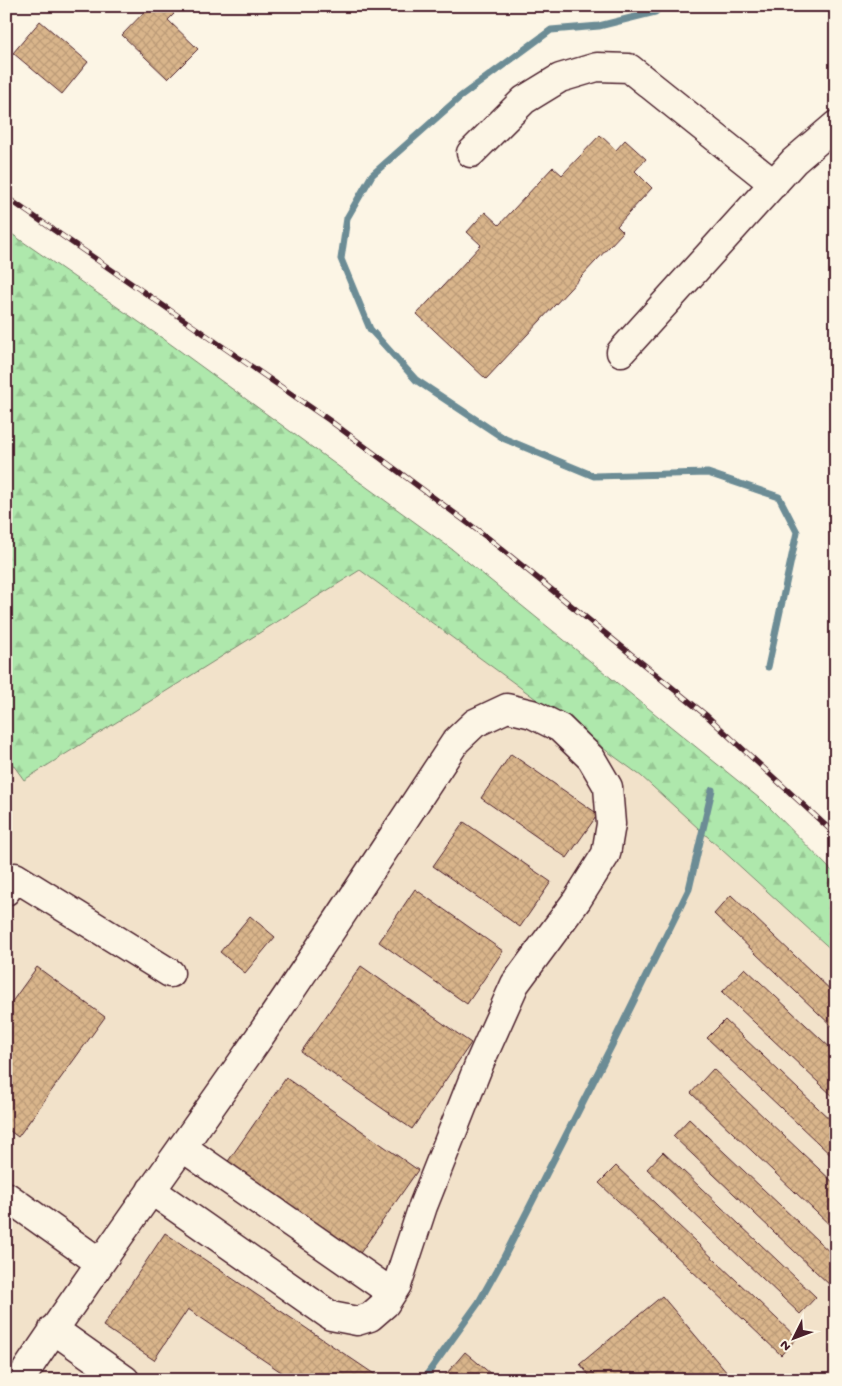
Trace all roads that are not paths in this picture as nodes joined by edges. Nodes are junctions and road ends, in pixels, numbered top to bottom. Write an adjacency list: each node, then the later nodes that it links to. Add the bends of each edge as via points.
1 (836, 125): 3 (lane, via 794,161)
2 (471, 153): 3 (lane, via 524,100 560,78 597,67 630,68)
3 (774, 184): 4 (lane)
4 (621, 352)
5 (6, 891): 6 (lane, via 15,877)
6 (170, 973)
7 (182, 1147): 8 (lane); 11 (lane); 11 (lane, via 456,741 475,723 507,708 532,714 560,728 590,758 608,787 611,824 606,854 516,984 480,1062)
8 (151, 1190): 10 (lane); 11 (lane, via 331,1316 357,1321 370,1317)
9 (6, 1196): 10 (lane)
10 (99, 1262): 12 (lane)
11 (392, 1293)
12 (53, 1329): 13 (lane); 14 (lane)
13 (20, 1380)
14 (125, 1380)

